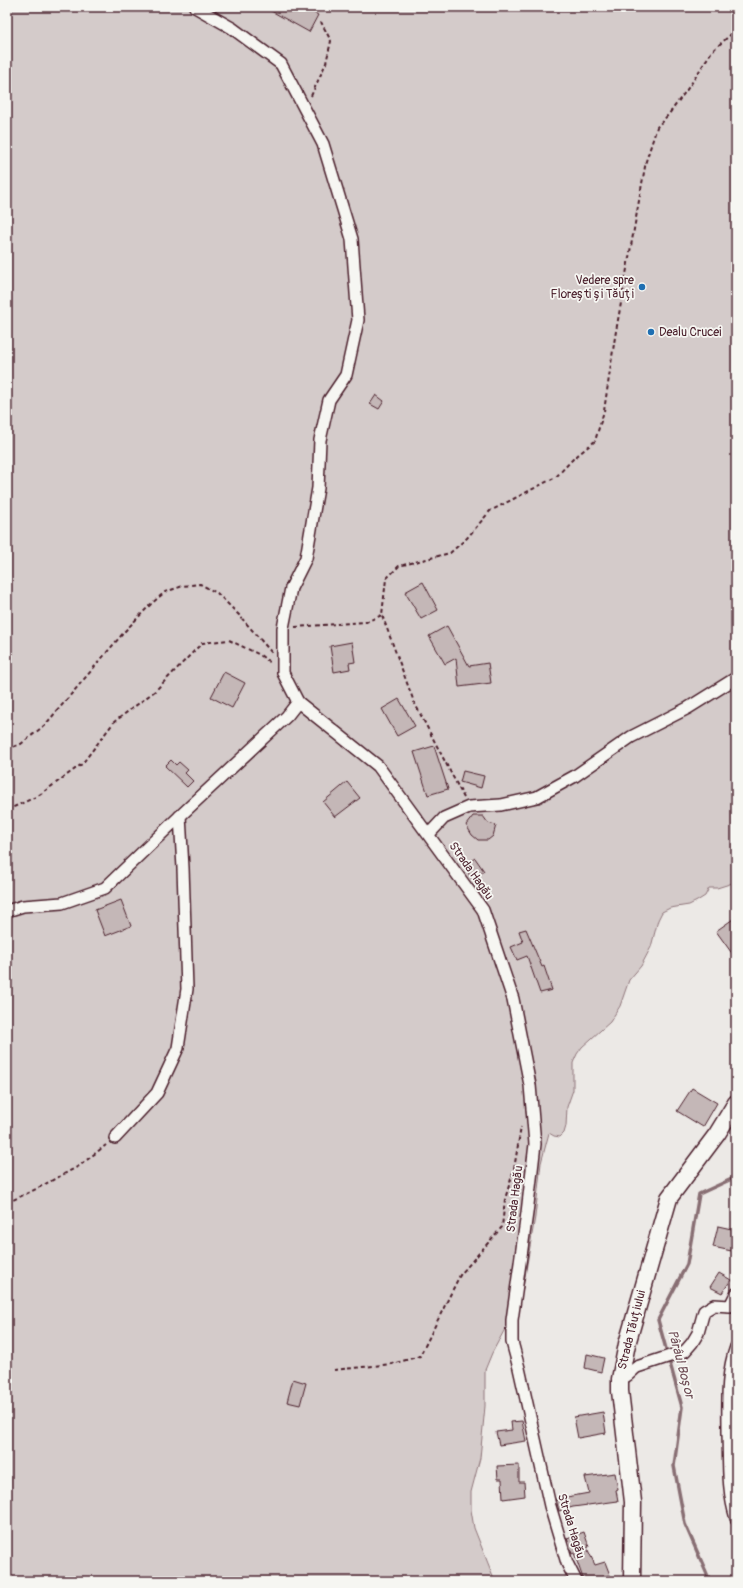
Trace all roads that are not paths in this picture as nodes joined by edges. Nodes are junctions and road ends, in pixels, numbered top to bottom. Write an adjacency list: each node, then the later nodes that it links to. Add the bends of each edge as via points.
1 (195, 7): 3 (street, via 232,28 281,64 323,144 352,239 358,320 346,375 329,400 320,440 318,488 306,558 291,588 283,628 283,673)
2 (736, 678): 5 (street, via 688,708 631,737 575,776 537,797 501,805 469,807 444,818)
3 (298, 702): 4 (street, via 287,716); 5 (street, Strada Hagău, via 378,766)
4 (180, 816): 6 (street, via 105,888 62,903 23,906); 8 (street, via 187,989 178,1048 157,1093)
5 (428, 834): 14 (street, Strada Hagău, via 483,910 513,999 530,1085 535,1144 512,1320 512,1342 550,1506 567,1563)
6 (7, 911)
7 (736, 1103): 12 (street, Strada Tăuțiului, via 717,1134 669,1198 627,1344)
8 (115, 1138)
9 (736, 1294): 10 (street)
10 (733, 1309): 12 (street, via 722,1305 709,1307 704,1311 698,1333 685,1350 637,1367 627,1377)
11 (736, 1348): 13 (street, via 730,1371 727,1411 729,1481)
12 (620, 1378): 15 (street, Strada Tăuțiului, via 633,1502)
13 (736, 1518)
14 (576, 1581)
15 (632, 1581)

